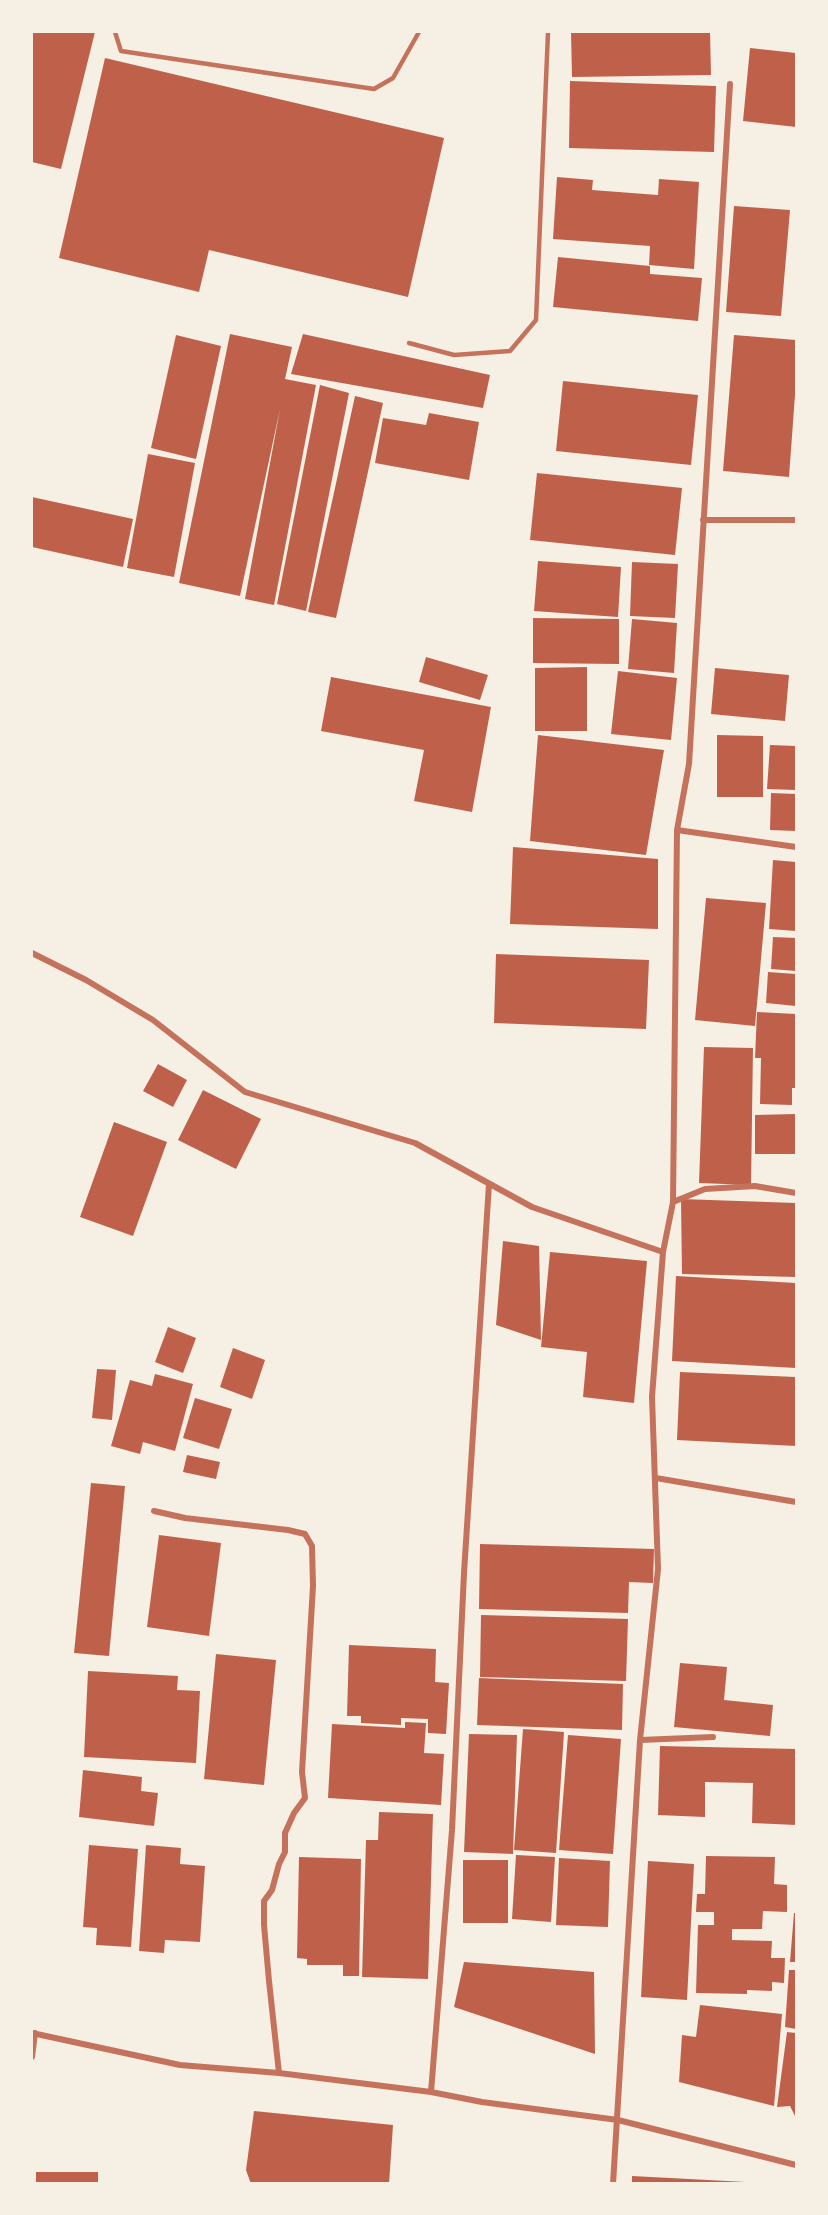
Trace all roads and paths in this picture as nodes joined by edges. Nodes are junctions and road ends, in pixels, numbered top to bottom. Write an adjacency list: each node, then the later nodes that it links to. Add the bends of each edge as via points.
1 (115, 32): 2 (lane, via 121,51 374,89 393,78)
2 (419, 32)
3 (548, 32): 5 (lane, via 536,320 510,351 454,355)
4 (730, 84): 6 (street)
5 (409, 344)
6 (703, 520): 7 (street); 8 (street, via 689,764)
7 (796, 520)
8 (677, 830): 9 (street); 13 (street)
9 (796, 847)
10 (32, 953): 11 (street, via 153,1020 245,1092 415,1143)
11 (489, 1184): 14 (street, via 532,1207); 23 (street, via 452,1830)
12 (796, 1193): 13 (street, via 755,1186 705,1189)
13 (673, 1202): 14 (street)
14 (663, 1252): 15 (street, via 652,1397)
15 (656, 1478): 16 (street); 19 (street, via 658,1569)
16 (796, 1502)
17 (154, 1511): 22 (street, via 288,1530 305,1534 312,1545 302,1772 305,1798 285,1833 285,1852 272,1890 264,1901)
18 (713, 1737): 19 (street)
19 (640, 1740): 24 (street)
20 (33, 2033): 21 (street); 22 (street, via 180,2065)
21 (32, 2057)
22 (279, 2073): 23 (street)
23 (431, 2092): 24 (street)
24 (618, 2120): 25 (street); 26 (street)
25 (796, 2165)
26 (613, 2184)

